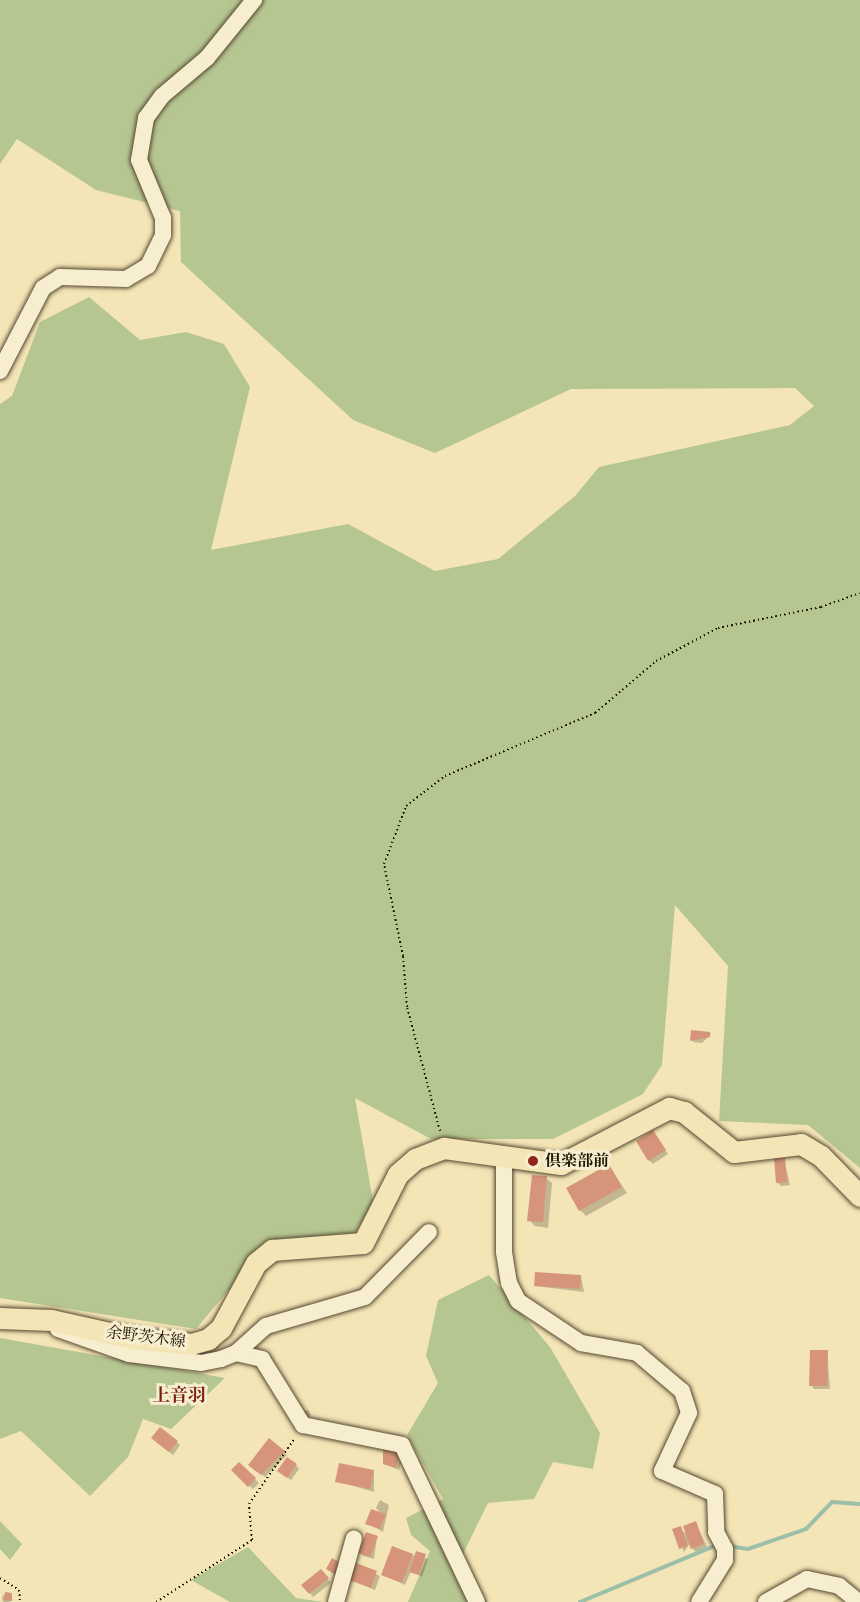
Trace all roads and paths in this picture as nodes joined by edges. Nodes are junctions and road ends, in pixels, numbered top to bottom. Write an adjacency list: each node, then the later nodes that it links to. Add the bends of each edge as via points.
1 (254, 0): 2 (street, via 207,58 162,96 146,118 140,160 164,218 163,235 148,266 126,279 60,277 43,288)
2 (0, 371)
3 (860, 592): 4 (path, via 821,607 718,628 656,661 595,713 446,776 406,806 384,864 404,956 407,1007)
4 (444, 1148): 5 (main road); 9 (main road, 余野茨木線, via 415,1159 398,1174 363,1243 272,1250 256,1263 221,1328 208,1339 191,1344 132,1338)
5 (504, 1158): 6 (main road, via 561,1164 669,1108 684,1112 734,1152 801,1144 821,1156); 18 (street, via 504,1252 509,1283 518,1301 581,1342 637,1353 682,1391 689,1413 662,1471 715,1494 716,1532 725,1549 725,1560)
6 (860, 1196)
7 (429, 1232): 10 (street, via 365,1297 266,1326)
8 (0, 1318): 9 (main road, 余野茨木線)
9 (51, 1320): 10 (street, via 58,1329 129,1354 201,1363)
10 (236, 1353): 11 (street, via 262,1359)
11 (303, 1425): 15 (path, via 249,1504 252,1540); 17 (street, via 402,1445)
12 (354, 1538): 16 (street)
13 (0, 1578): 14 (path, via 19,1590)
14 (20, 1602)
15 (156, 1602)
16 (336, 1602)
17 (477, 1602)
18 (699, 1602)
19 (766, 1602): 20 (street, via 807,1580 839,1586)
20 (859, 1602)

